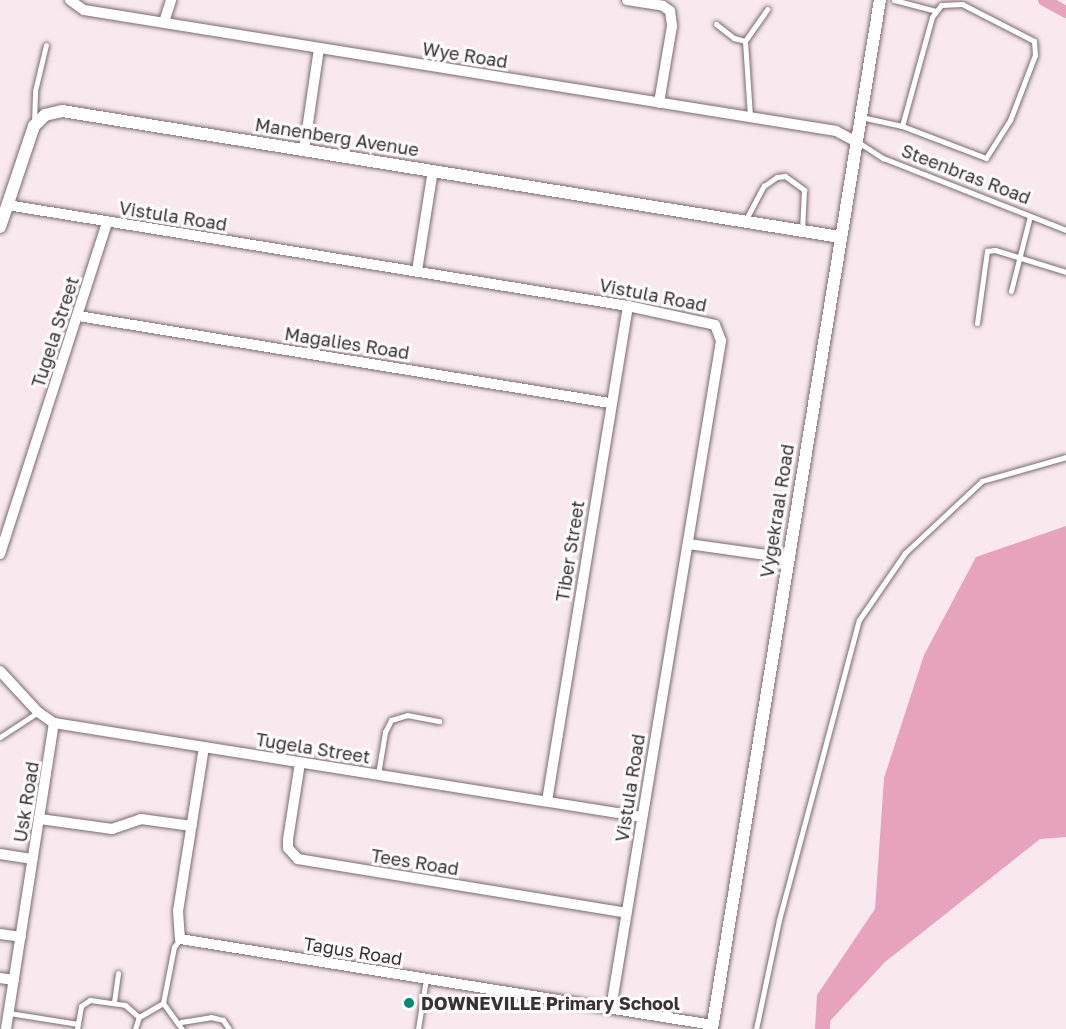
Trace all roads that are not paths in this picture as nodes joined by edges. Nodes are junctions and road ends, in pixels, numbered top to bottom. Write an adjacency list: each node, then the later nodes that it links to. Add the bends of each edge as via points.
1 (70, 0): 8 (street, Wye Road, via 84,10)
2 (171, 0): 8 (street)
3 (880, 0): 14 (street, Vygekraal Road)
4 (894, 0): 7 (lane)
5 (635, 1): 13 (street, via 665,7 672,21)
6 (767, 9): 10 (lane)
7 (936, 11): 17 (lane); 17 (lane, via 941,5 956,3 987,15 1034,41 1035,55 1010,120 986,158)
8 (164, 22): 12 (street, Wye Road)
9 (716, 24): 10 (lane)
10 (745, 41): 15 (lane)
11 (46, 45): 16 (lane, via 35,91)
12 (319, 48): 13 (street, Wye Road); 19 (street)
13 (659, 103): 15 (street, Wye Road)
14 (861, 117): 17 (lane); 18 (street, Vygekraal Road)
15 (750, 118): 18 (street, Wye Road, via 836,131)
16 (34, 126): 19 (street, Manenberg Avenue, via 45,115 62,111); 21 (street)
17 (902, 126)
18 (856, 142): 22 (lane, Steenbras Road, via 883,158); 28 (street, Vygekraal Road)
19 (304, 150): 20 (street, Manenberg Avenue)
20 (433, 170): 23 (street, Manenberg Avenue); 30 (street)
21 (7, 206): 24 (street, Vistula Road); 25 (street)
22 (1030, 216): 26 (lane, Steenbras Road); 29 (lane)
23 (745, 221): 27 (street, Manenberg Avenue); 27 (lane, via 764,186 777,177 785,177 804,190)
24 (107, 222): 30 (street, Vistula Road); 34 (street, Tugela Street)
25 (0, 227)
26 (1066, 230)
27 (802, 231): 28 (street, Manenberg Avenue)
28 (840, 237): 41 (street, Vygekraal Road)
29 (1019, 256): 31 (lane); 32 (lane); 35 (lane, via 987,251)
30 (417, 271): 33 (street, Vistula Road)
31 (1066, 272)
32 (1011, 291)
33 (628, 306): 36 (street, Tiber Street); 39 (street, Vistula Road, via 709,322 719,331 721,341)
34 (78, 316): 36 (street, Magalies Road); 38 (street, Tugela Street)
35 (977, 323)
36 (610, 402): 50 (street, Tiber Street)
37 (1066, 458): 77 (lane, via 982,481 905,553 859,620 779,920)
38 (3, 532): 40 (street, Tugela Street)
39 (688, 544): 41 (street); 51 (street, Vistula Road)
40 (0, 554)
41 (788, 558): 71 (street, Vygekraal Road)
42 (0, 671): 43 (street, Tugela Street)
43 (38, 712): 45 (street, Tugela Street); 46 (lane)
44 (439, 721): 49 (lane, via 407,715 391,720 385,732)
45 (54, 723): 47 (street, Tugela Street); 52 (street, Usk Road)
46 (0, 737)
47 (204, 747): 48 (street, Tugela Street); 53 (street)
48 (300, 763): 49 (street, Tugela Street); 56 (street, Tees Road, via 288,840 288,848 298,859)
49 (378, 775): 50 (street, Tugela Street)
50 (547, 801): 51 (street, Tugela Street)
51 (642, 817): 56 (street, Vistula Road)
52 (40, 819): 53 (street, via 112,829 141,819); 55 (street, Usk Road)
53 (192, 826): 59 (street, via 178,911)
54 (0, 854): 55 (street)
55 (33, 859): 58 (street, Usk Road)
56 (627, 913): 66 (street, Vistula Road)
57 (0, 934): 58 (street)
58 (21, 937): 63 (street, Usk Road)
59 (180, 939): 62 (street, Tagus Road); 65 (lane, via 174,946)
60 (118, 973): 64 (lane)
61 (0, 978): 63 (street)
62 (426, 979): 66 (street, Tagus Road); 76 (lane)
63 (14, 980): 67 (street, Usk Road)
64 (114, 1002): 68 (lane, via 130,1008); 70 (lane, via 85,1001)
65 (163, 1003): 68 (lane); 69 (lane)
66 (612, 1008): 71 (street, Tagus Road)
67 (9, 1013): 70 (lane); 72 (street, Usk Road)
68 (139, 1017): 73 (lane)
69 (181, 1022): 74 (lane); 75 (lane, via 211,1017 223,1020)
70 (78, 1027)
71 (712, 1027)
72 (6, 1029)
73 (135, 1029)
74 (182, 1029)
75 (230, 1029)
76 (418, 1029)
77 (756, 1029)

